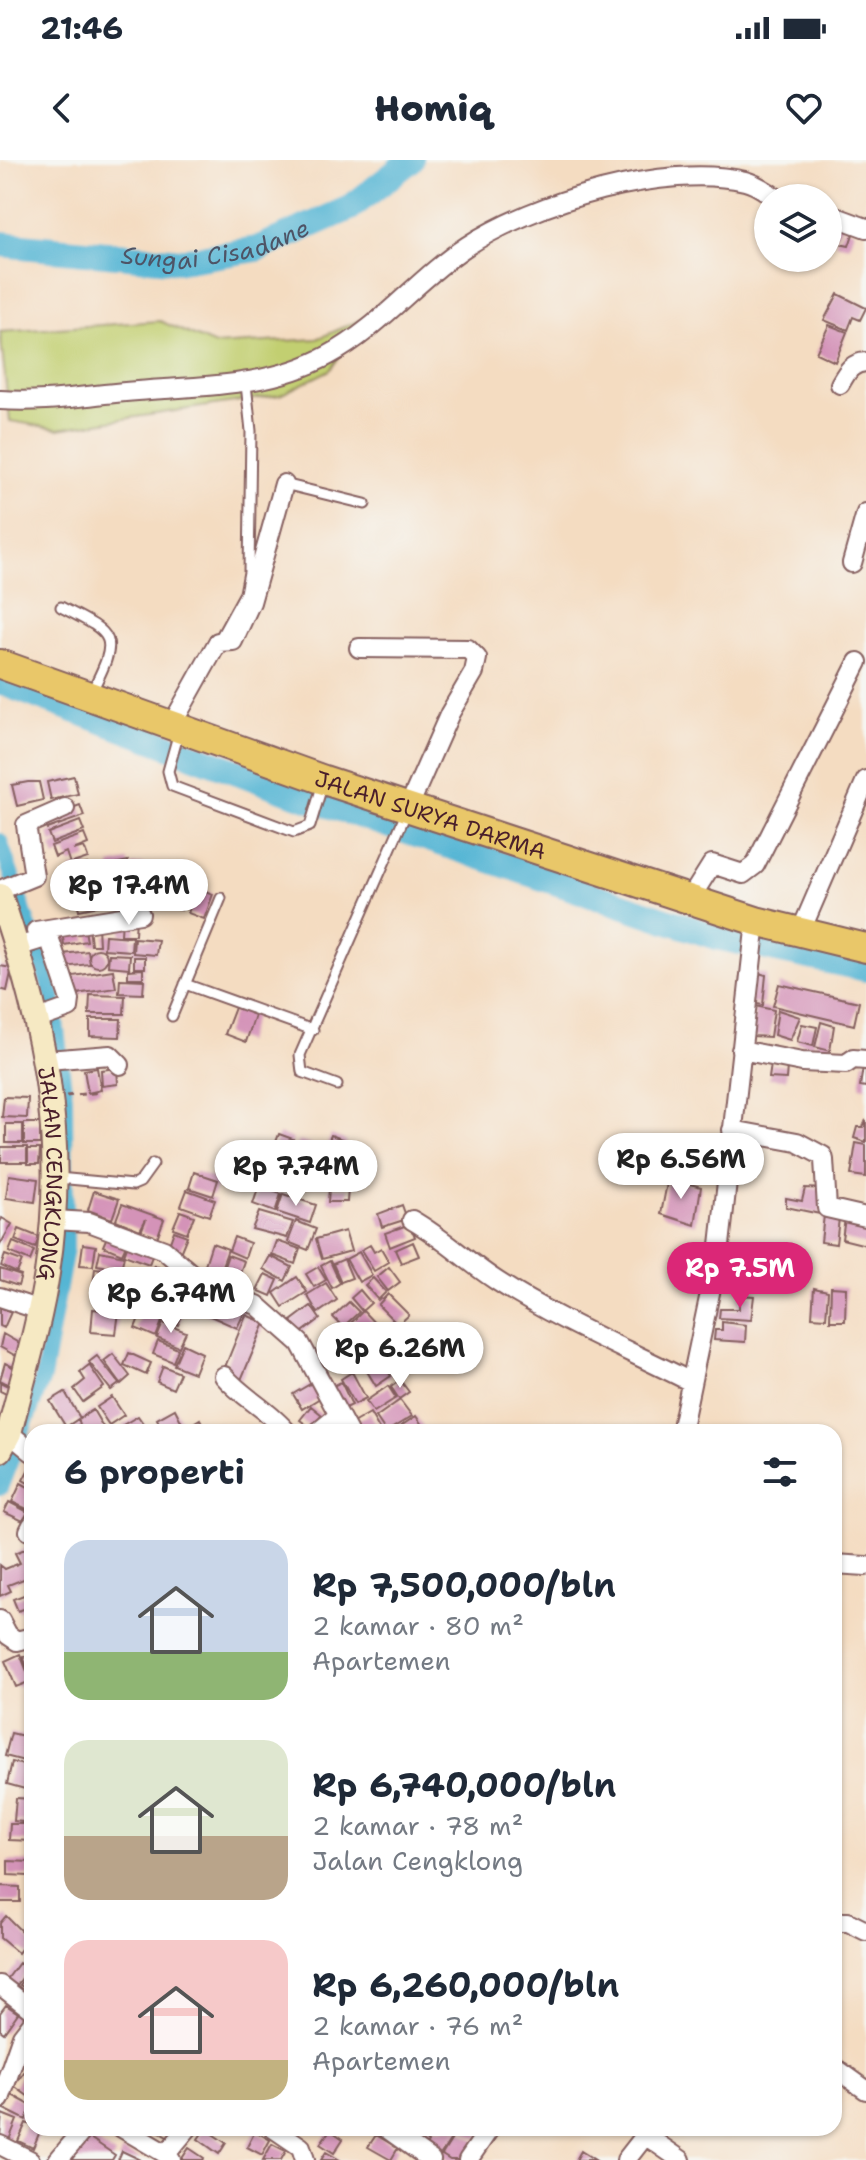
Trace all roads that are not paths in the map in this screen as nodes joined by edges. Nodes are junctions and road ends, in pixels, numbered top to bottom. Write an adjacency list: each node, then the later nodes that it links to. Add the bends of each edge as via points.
1 (754, 185): 5 (street, via 697,176 604,188 529,215 467,246 329,355)
2 (842, 219): 3 (street)
3 (866, 228)
4 (866, 362): 6 (street, via 856,363)
5 (246, 384): 7 (street, via 49,402); 13 (lane, via 251,431 249,572 245,593)
6 (840, 384)
7 (0, 400)
8 (284, 484): 9 (lane); 13 (street, via 251,602 233,641)
9 (365, 504)
10 (866, 513): 11 (street)
11 (852, 563)
12 (61, 607): 17 (lane, via 102,628 110,644 109,658)
13 (218, 642): 18 (street)
14 (359, 648): 22 (street, via 468,649 477,658)
15 (858, 662): 25 (street, via 755,865 743,874 712,864)
16 (0, 664): 17 (main road, JALAN SURYA DARMA)
17 (89, 696): 18 (main road, JALAN SURYA DARMA)
18 (176, 731): 20 (main road, JALAN SURYA DARMA); 20 (lane, via 168,767 172,786 294,832 310,826)
19 (866, 780): 28 (street)
20 (323, 788): 22 (main road, JALAN SURYA DARMA)
21 (65, 808): 23 (street, via 26,825 34,872)
22 (405, 816): 25 (main road, JALAN SURYA DARMA); 34 (lane)
23 (2, 891): 29 (main road, JALAN CENGKLONG)
24 (221, 898): 31 (lane)
25 (690, 899): 27 (main road, JALAN SURYA DARMA)
26 (140, 914): 29 (street)
27 (755, 929): 28 (main road, JALAN SURYA DARMA); 35 (street)
28 (800, 933): 30 (main road, JALAN SURYA DARMA)
29 (26, 938): 33 (main road, JALAN CENGKLONG); 33 (street, via 49,937 70,1000 69,1008)
30 (866, 948)
31 (185, 984): 32 (lane); 34 (lane)
32 (172, 1016)
33 (42, 1018): 38 (main road, JALAN CENGKLONG)
34 (313, 1030): 39 (lane, via 299,1065 302,1072)
35 (741, 1050): 36 (street, via 802,1062); 40 (street)
36 (866, 1060)
37 (97, 1061): 38 (street)
38 (53, 1065): 42 (main road, JALAN CENGKLONG)
39 (337, 1085)
40 (732, 1130): 43 (street, via 811,1148 824,1160 826,1207); 49 (street, via 720,1245)
41 (153, 1164): 42 (lane, via 133,1185)
42 (58, 1178): 44 (main road, JALAN CENGKLONG)
43 (866, 1217)
44 (58, 1220): 47 (main road, JALAN CENGKLONG); 51 (street, via 89,1222 164,1250 194,1276 257,1305 300,1343)
45 (412, 1220): 49 (street, via 526,1298)
46 (0, 1297): 47 (street)
47 (40, 1310): 53 (main road, JALAN CENGKLONG)
48 (224, 1376): 50 (street)
49 (689, 1381): 52 (street)
50 (280, 1424)
51 (343, 1424)
52 (682, 1424)
53 (5, 1443): 54 (street)
54 (24, 1449)
55 (842, 1564): 56 (street)
56 (866, 1566)
57 (0, 1620): 58 (street, via 8,1635)
58 (24, 1639)
59 (842, 1922): 60 (street)
60 (866, 1931)
61 (0, 1985): 62 (street)
62 (24, 2004)
63 (24, 2033): 66 (street)
64 (842, 2073): 65 (street)
65 (866, 2090)
66 (0, 2099)
67 (78, 2136): 78 (street)
68 (135, 2136): 76 (street)
69 (183, 2136): 76 (street)
70 (285, 2136): 79 (street, via 301,2147)
71 (397, 2136): 80 (street)
72 (484, 2136): 81 (street)
73 (645, 2136): 82 (street)
74 (653, 2136): 83 (street)
75 (2, 2148): 77 (street)
76 (169, 2157)
77 (30, 2160)
78 (58, 2160)
79 (305, 2160)
80 (431, 2160)
81 (468, 2160)
82 (626, 2160)
83 (681, 2160)

